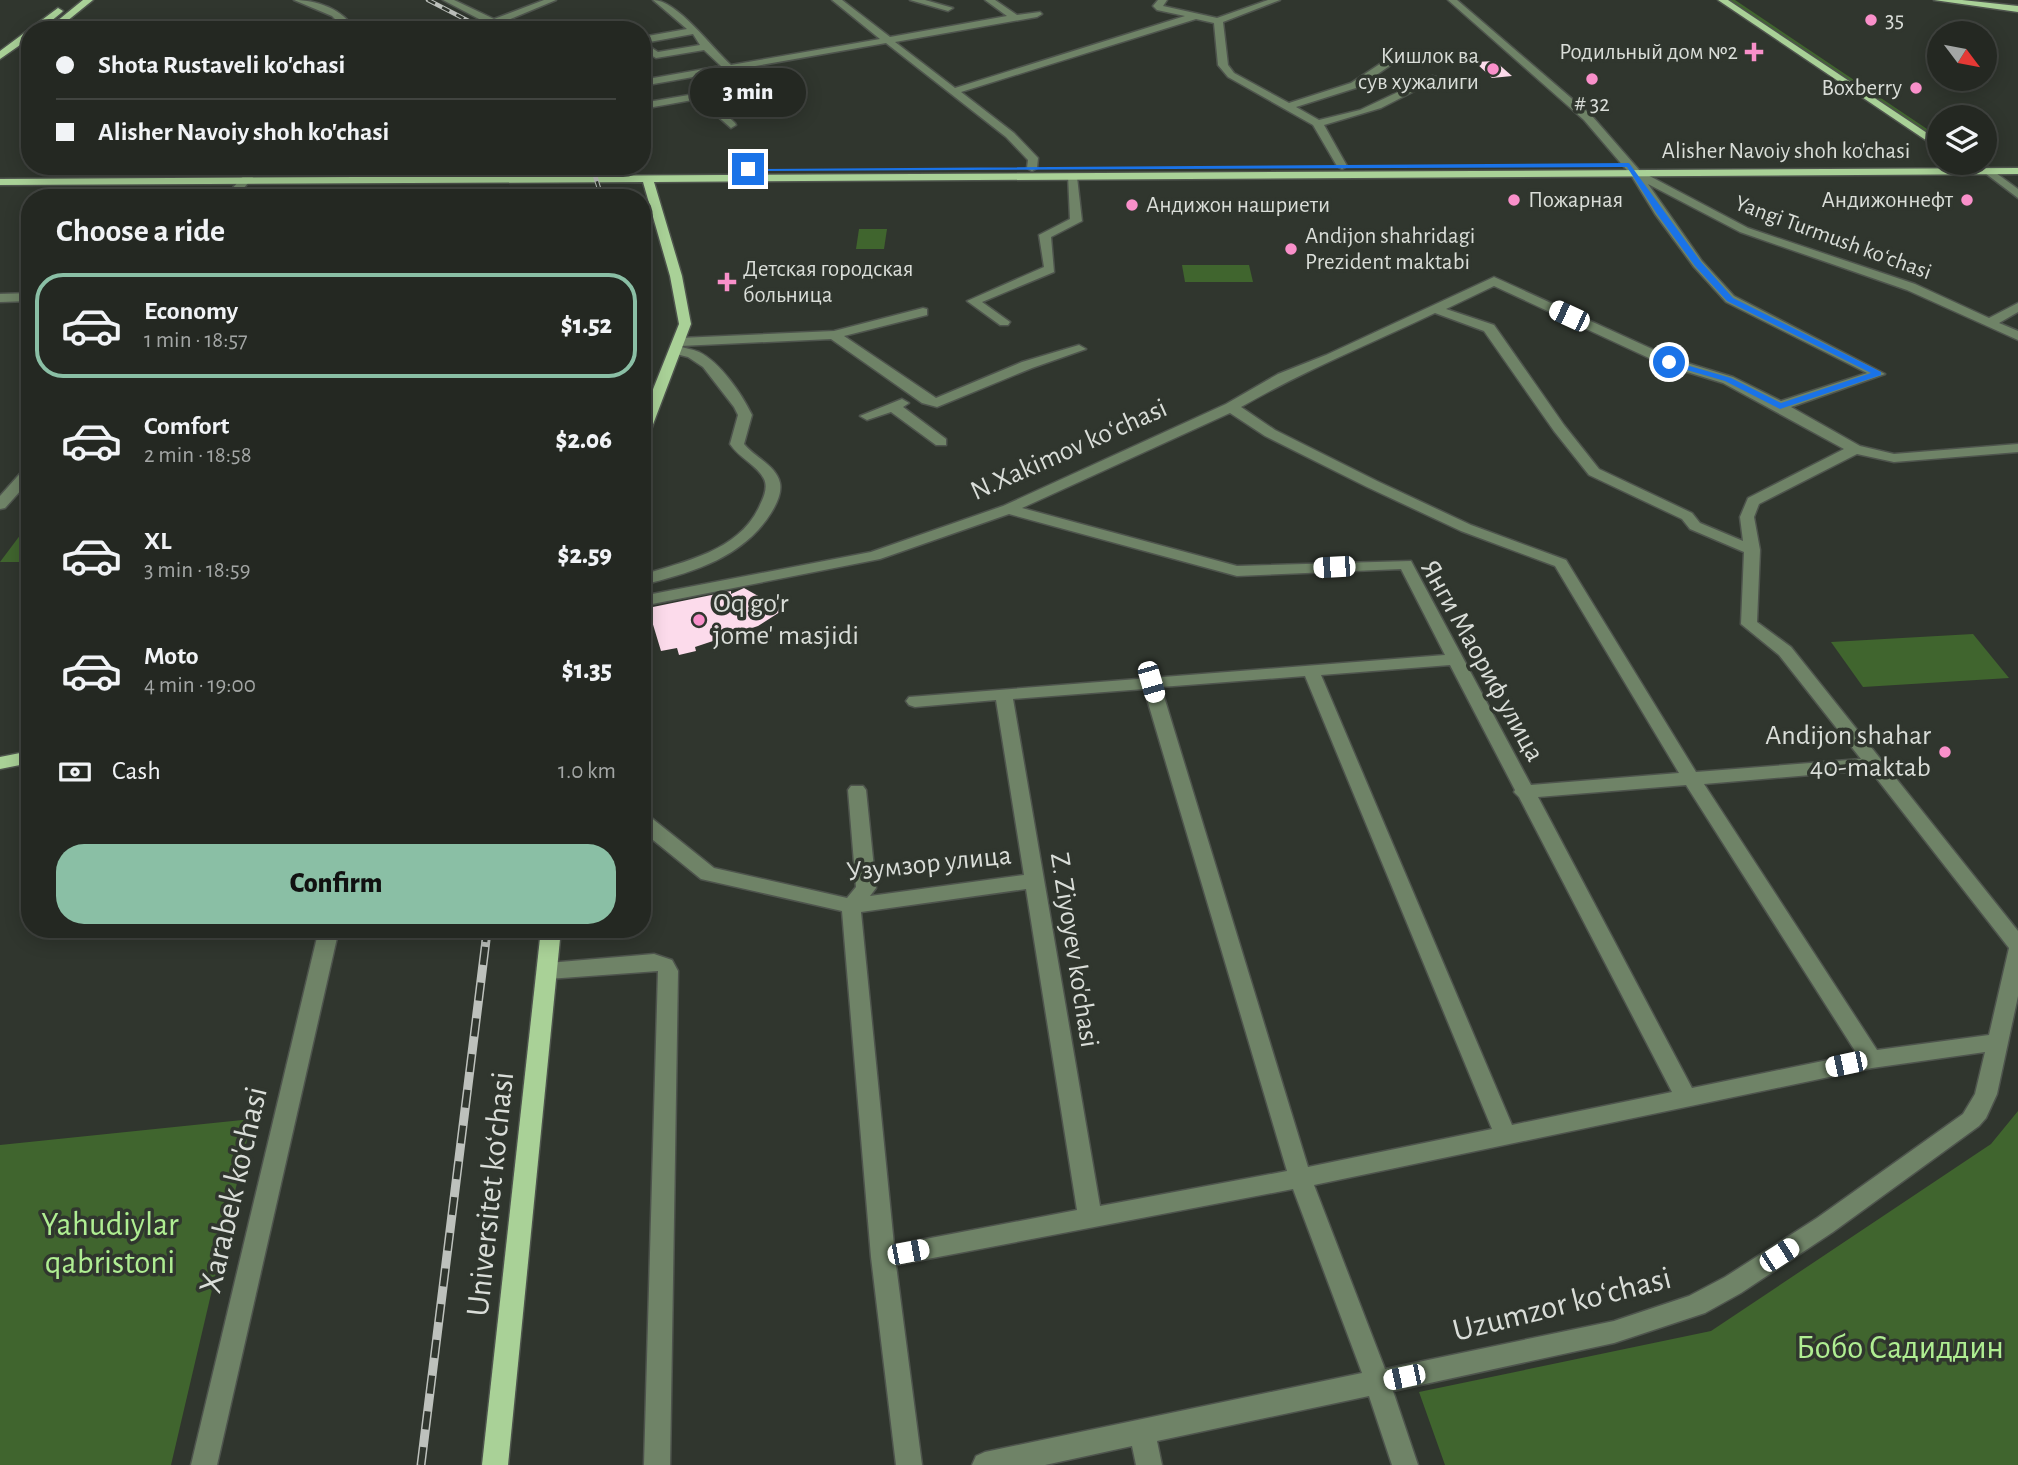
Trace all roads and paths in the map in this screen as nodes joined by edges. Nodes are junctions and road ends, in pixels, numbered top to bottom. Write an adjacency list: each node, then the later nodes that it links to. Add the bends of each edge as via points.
1 (72, 0): 21 (main road)
2 (89, 0): 22 (main road)
3 (298, 0): 23 (street)
4 (447, 0): 24 (street)
5 (552, 0): 25 (street)
6 (657, 0): 27 (street)
7 (836, 0): 29 (street)
8 (914, 0): 16 (street)
9 (989, 0): 20 (street)
10 (1163, 0): 19 (street, via 1157,6 1160,8)
11 (1276, 0): 26 (street)
12 (1452, 0): 55 (street, via 1588,118)
13 (1722, 0): 48 (main road)
14 (1738, 0): 47 (main road)
15 (1938, 0): 17 (main road)
16 (948, 9)
17 (2018, 9)
18 (1037, 14): 20 (street)
19 (1196, 16): 26 (street); 41 (street)
20 (1014, 17): 29 (street)
21 (45, 21)
22 (62, 21)
23 (343, 21)
24 (489, 21)
25 (498, 21)
26 (1218, 21): 44 (street, via 1223,65 1231,75)
27 (695, 31): 30 (street); 31 (street)
28 (21, 40): 35 (main road)
29 (886, 40): 36 (street); 41 (street)
30 (651, 41)
31 (706, 47): 32 (street, via 661,55); 36 (street)
32 (651, 51)
33 (21, 53): 37 (main road)
34 (1412, 55): 44 (street, via 1395,58 1355,85)
35 (0, 56)
36 (728, 67): 39 (street)
37 (0, 69)
38 (1435, 78): 45 (street, via 1371,110)
39 (651, 81)
40 (760, 86): 42 (street)
41 (956, 91): 59 (street, via 1034,160)
42 (700, 96): 43 (street); 46 (street)
43 (651, 104)
44 (1287, 107): 45 (street)
45 (1317, 123): 51 (street)
46 (731, 125)
47 (1927, 126)
48 (1927, 138)
49 (2018, 163): 50 (main road, Alisher Navoiy shoh ko'chasi)
50 (1997, 164)
51 (1342, 166): 56 (main road, Alisher Navoiy shoh ko'chasi); 57 (main road, Alisher Navoiy shoh ko'chasi)
52 (1927, 166): 55 (main road, Alisher Navoiy shoh ko'chasi)
53 (651, 168): 62 (main road, Alisher Navoiy shoh ko'chasi)
54 (1997, 168): 58 (main road, Alisher Navoiy shoh ko'chasi)
55 (1633, 169): 56 (main road, Alisher Navoiy shoh ko'chasi); 72 (street); 73 (street, Yangi Turmush koʻchasi)
56 (1484, 170): 57 (main road, Alisher Navoiy shoh ko'chasi)
57 (1267, 171): 59 (main road, Alisher Navoiy shoh ko'chasi); 67 (main road, Alisher Navoiy shoh ko'chasi)
58 (2018, 171)
59 (1032, 172): 62 (main road, Alisher Navoiy shoh ko'chasi); 67 (main road, Alisher Navoiy shoh ko'chasi)
60 (0, 173): 61 (main road, Alisher Navoiy shoh ko'chasi)
61 (21, 173)
62 (894, 173): 68 (main road, Alisher Navoiy shoh ko'chasi)
63 (195, 175): 69 (main road, Alisher Navoiy shoh ko'chasi)
64 (249, 175): 70 (street)
65 (410, 175): 68 (main road, Alisher Navoiy shoh ko'chasi)
66 (1989, 175): 71 (street)
67 (1072, 177): 79 (street, via 1076,221 1045,235 1050,269 973,301)
68 (648, 178): 83 (main road, via 685,324)
69 (0, 182)
70 (237, 189)
71 (2018, 195)
72 (1651, 198): 73 (street); 87 (street, via 1698,264 1730,299 1878,374)
73 (1684, 198): 80 (street, Yangi Turmush koʻchasi, via 1744,230 1911,287)
74 (21, 297): 75 (street)
75 (0, 299)
76 (2018, 307): 80 (street)
77 (1435, 309): 87 (street, N.Xakimov koʻchasi, via 1494,281 1669,362 1728,380); 88 (street, N.Xakimov koʻchasi, via 1283,377); 97 (street, via 1489,328 1594,472 1687,516 1695,526)
78 (923, 312): 81 (street)
79 (1003, 322)
80 (1989, 323): 82 (street, Yangi Turmush koʻchasi)
81 (834, 335): 83 (street); 85 (street)
82 (2018, 336)
83 (678, 346): 89 (main road); 98 (street, via 708,363 741,407 745,415 737,444 770,476 773,492 758,525 737,545)
84 (1079, 349): 85 (street, via 1027,365 948,401 937,403)
85 (921, 396): 86 (street)
86 (892, 406): 90 (street); 91 (street)
87 (1780, 406): 92 (street)
88 (1231, 407): 96 (street, N.Xakimov koʻchasi); 108 (street, via 1270,433 1384,490 1466,528 1562,563)
89 (651, 413)
90 (867, 416)
91 (941, 442)
92 (1855, 449): 93 (street, via 1894,458); 97 (street, via 1753,501 1747,517)
93 (2018, 449)
94 (21, 481): 95 (street)
95 (0, 505)
96 (1008, 509): 99 (street, N.Xakimov koʻchasi, via 875,556); 100 (street, Янги Маориф улица, via 1237,571 1405,564)
97 (1752, 550): 107 (street, via 1749,624 1785,651)
98 (651, 577)
99 (651, 599)
100 (1456, 659): 101 (street); 110 (street, Янги Маориф улица)
101 (1311, 671): 102 (street); 121 (street)
102 (1151, 682): 103 (street); 122 (street)
103 (1003, 693): 104 (street); 112 (street, Z. Ziyoyev ko'chasi)
104 (915, 701)
105 (21, 759): 106 (main road)
106 (0, 763)
107 (1873, 764): 108 (street); 116 (street)
108 (1692, 780): 110 (street); 119 (street)
109 (857, 790): 113 (street, via 866,888)
110 (1523, 792): 120 (street, Янги Маориф улица)
111 (651, 828): 113 (street, Узумзор улица, via 708,874)
112 (1034, 881): 113 (street, Узумзор улица); 123 (street, Z. Ziyoyev ko'chasi)
113 (851, 906): 124 (street)
114 (327, 938): 127 (street, Xarabek ko'chasi)
115 (550, 938): 117 (main road, Universitet kо‘chasi)
116 (2018, 947): 118 (street, Uzumzor koʻchasi)
117 (548, 971): 128 (main road, Universitet kо‘chasi); 129 (street, via 654,962 668,971)
118 (1996, 1042): 119 (street); 125 (street, Uzumzor koʻchasi, via 1986,1094 1971,1120 1733,1285 1696,1305 1614,1332)
119 (1872, 1059): 120 (street)
120 (1687, 1099): 121 (street)
121 (1505, 1134): 122 (street)
122 (1300, 1178): 123 (street); 125 (street)
123 (1090, 1216): 124 (street)
124 (883, 1257): 130 (street)
125 (1378, 1383): 126 (street, Uzumzor koʻchasi); 133 (street)
126 (1142, 1430): 131 (street, Uzumzor koʻchasi); 132 (street)
127 (204, 1465)
128 (495, 1465)
129 (657, 1465)
130 (909, 1465)
131 (985, 1465)
132 (1149, 1465)
133 (1405, 1465)

